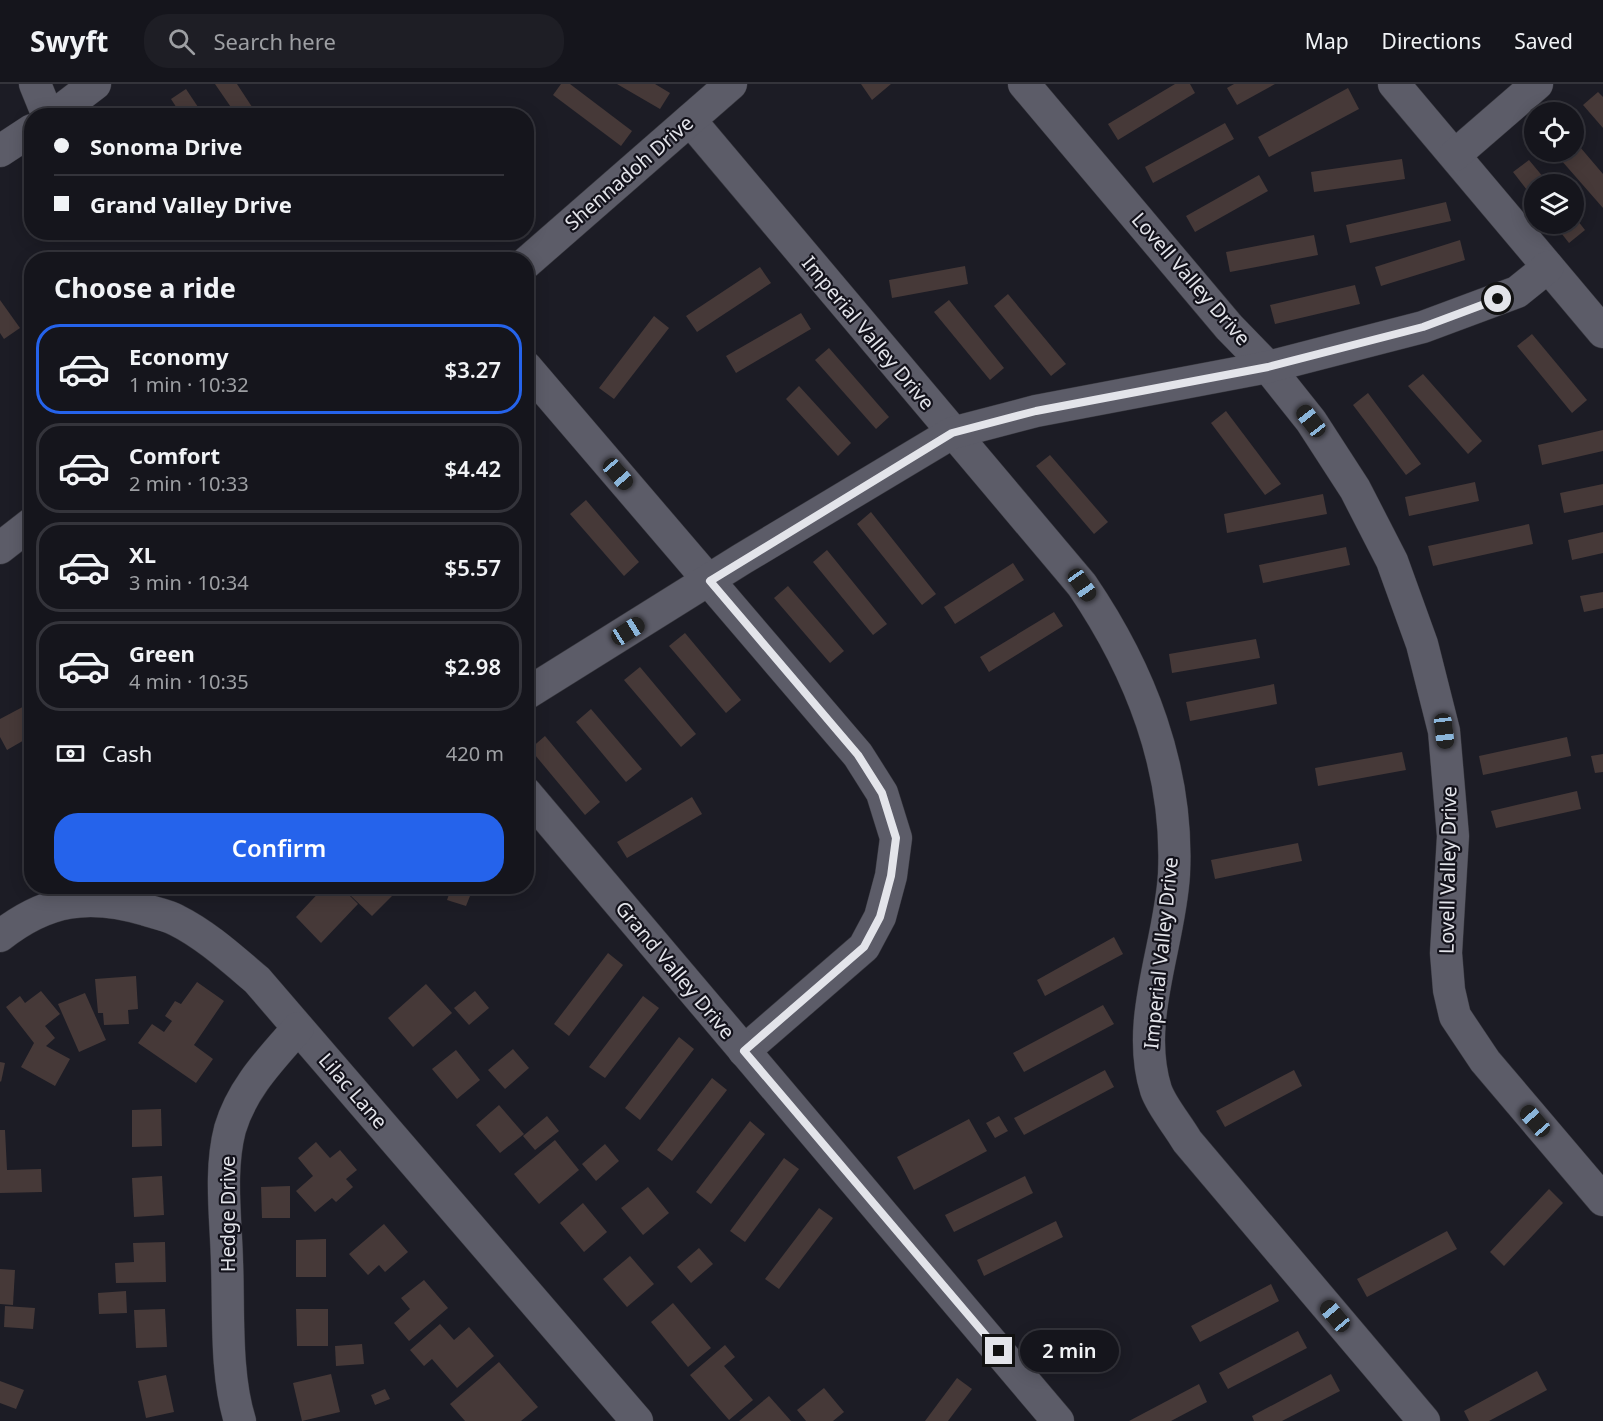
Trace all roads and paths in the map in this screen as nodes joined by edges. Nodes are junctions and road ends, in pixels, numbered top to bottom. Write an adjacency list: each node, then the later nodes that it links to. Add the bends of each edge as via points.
1 (35, 84): 7 (street)
2 (95, 84): 8 (street)
3 (731, 84): 9 (street, Shennadoh Drive)
4 (1024, 84): 16 (street, Lovell Valley Drive, via 1229,327)
5 (1394, 84): 12 (street)
6 (1537, 84): 12 (street)
7 (45, 108)
8 (64, 108)
9 (690, 120): 13 (street, Shennadoh Drive); 18 (street, Imperial Valley Drive)
10 (24, 135): 11 (street)
11 (0, 151)
12 (1455, 154): 14 (street)
13 (534, 256)
14 (1548, 267): 15 (street); 16 (street, via 1517,292 1423,327)
15 (1603, 332)
16 (1268, 367): 18 (street, via 1036,411); 29 (street, Lovell Valley Drive, via 1311,421 1355,489 1392,561 1422,644 1444,731 1450,781 1453,836 1446,953 1455,1016 1485,1061)
17 (534, 376): 21 (street)
18 (952, 433): 21 (street); 33 (street, Imperial Valley Drive, via 1088,595 1135,675 1155,725 1170,794 1174,873 1151,1012 1148,1055 1157,1092 1187,1140)
19 (24, 530): 20 (street)
20 (0, 548)
21 (710, 581): 22 (street); 28 (street, via 858,755 882,793 896,838 880,917 864,947)
22 (534, 689)
23 (534, 803): 28 (street, Grand Valley Drive)
24 (89, 894): 26 (street, Lilac Lane, via 46,909)
25 (94, 894): 27 (street, Lilac Lane, via 175,919 257,980)
26 (0, 936)
27 (298, 1028): 30 (street, Hedge Drive, via 258,1072 244,1094 230,1130 225,1181 228,1288 232,1370); 31 (street, Lilac Lane)
28 (744, 1051): 32 (street, Grand Valley Drive)
29 (1603, 1200)
30 (240, 1421)
31 (637, 1421)
32 (1058, 1421)
33 (1424, 1421)

